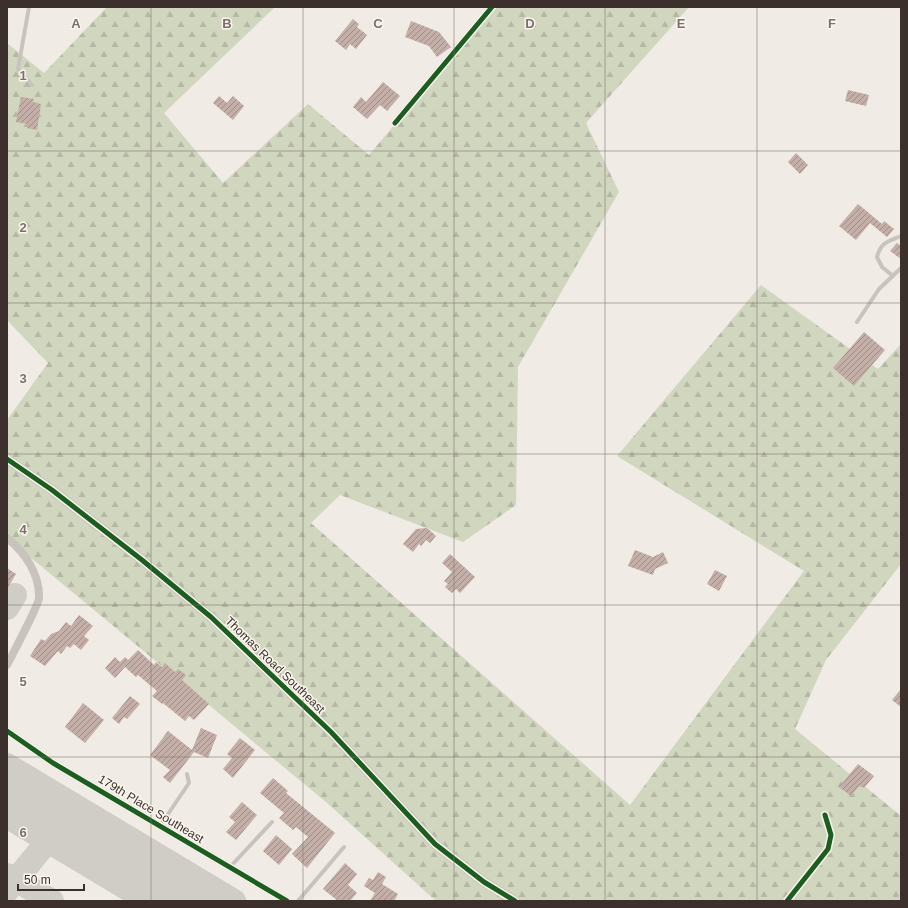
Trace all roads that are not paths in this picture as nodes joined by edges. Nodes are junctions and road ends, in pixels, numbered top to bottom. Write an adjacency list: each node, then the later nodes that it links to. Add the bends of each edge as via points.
1 (29, 7): 3 (lane, via 18,69)
2 (492, 7): 4 (street)
3 (32, 85)
4 (395, 122)
5 (901, 236): 7 (lane, via 880,248 877,257 882,267)
6 (901, 268): 7 (lane)
7 (892, 276): 8 (lane, via 879,289)
8 (857, 322)
9 (7, 459): 21 (street, Thomas Road Southeast, via 130,550 211,617 331,732 435,844 484,882)
10 (7, 538): 11 (street, via 16,545 34,570 39,599)
11 (7, 665)
12 (7, 731): 16 (street, 179th Place Southeast, via 53,763)
13 (187, 774): 16 (lane, via 189,783)
14 (825, 815): 22 (street, via 831,834 828,849)
15 (272, 822): 18 (lane)
16 (160, 826): 18 (street, 179th Place Southeast)
17 (344, 846): 20 (lane)
18 (230, 867): 19 (street, 179th Place Southeast)
19 (287, 901)
20 (298, 901)
21 (515, 901)
22 (787, 901)

